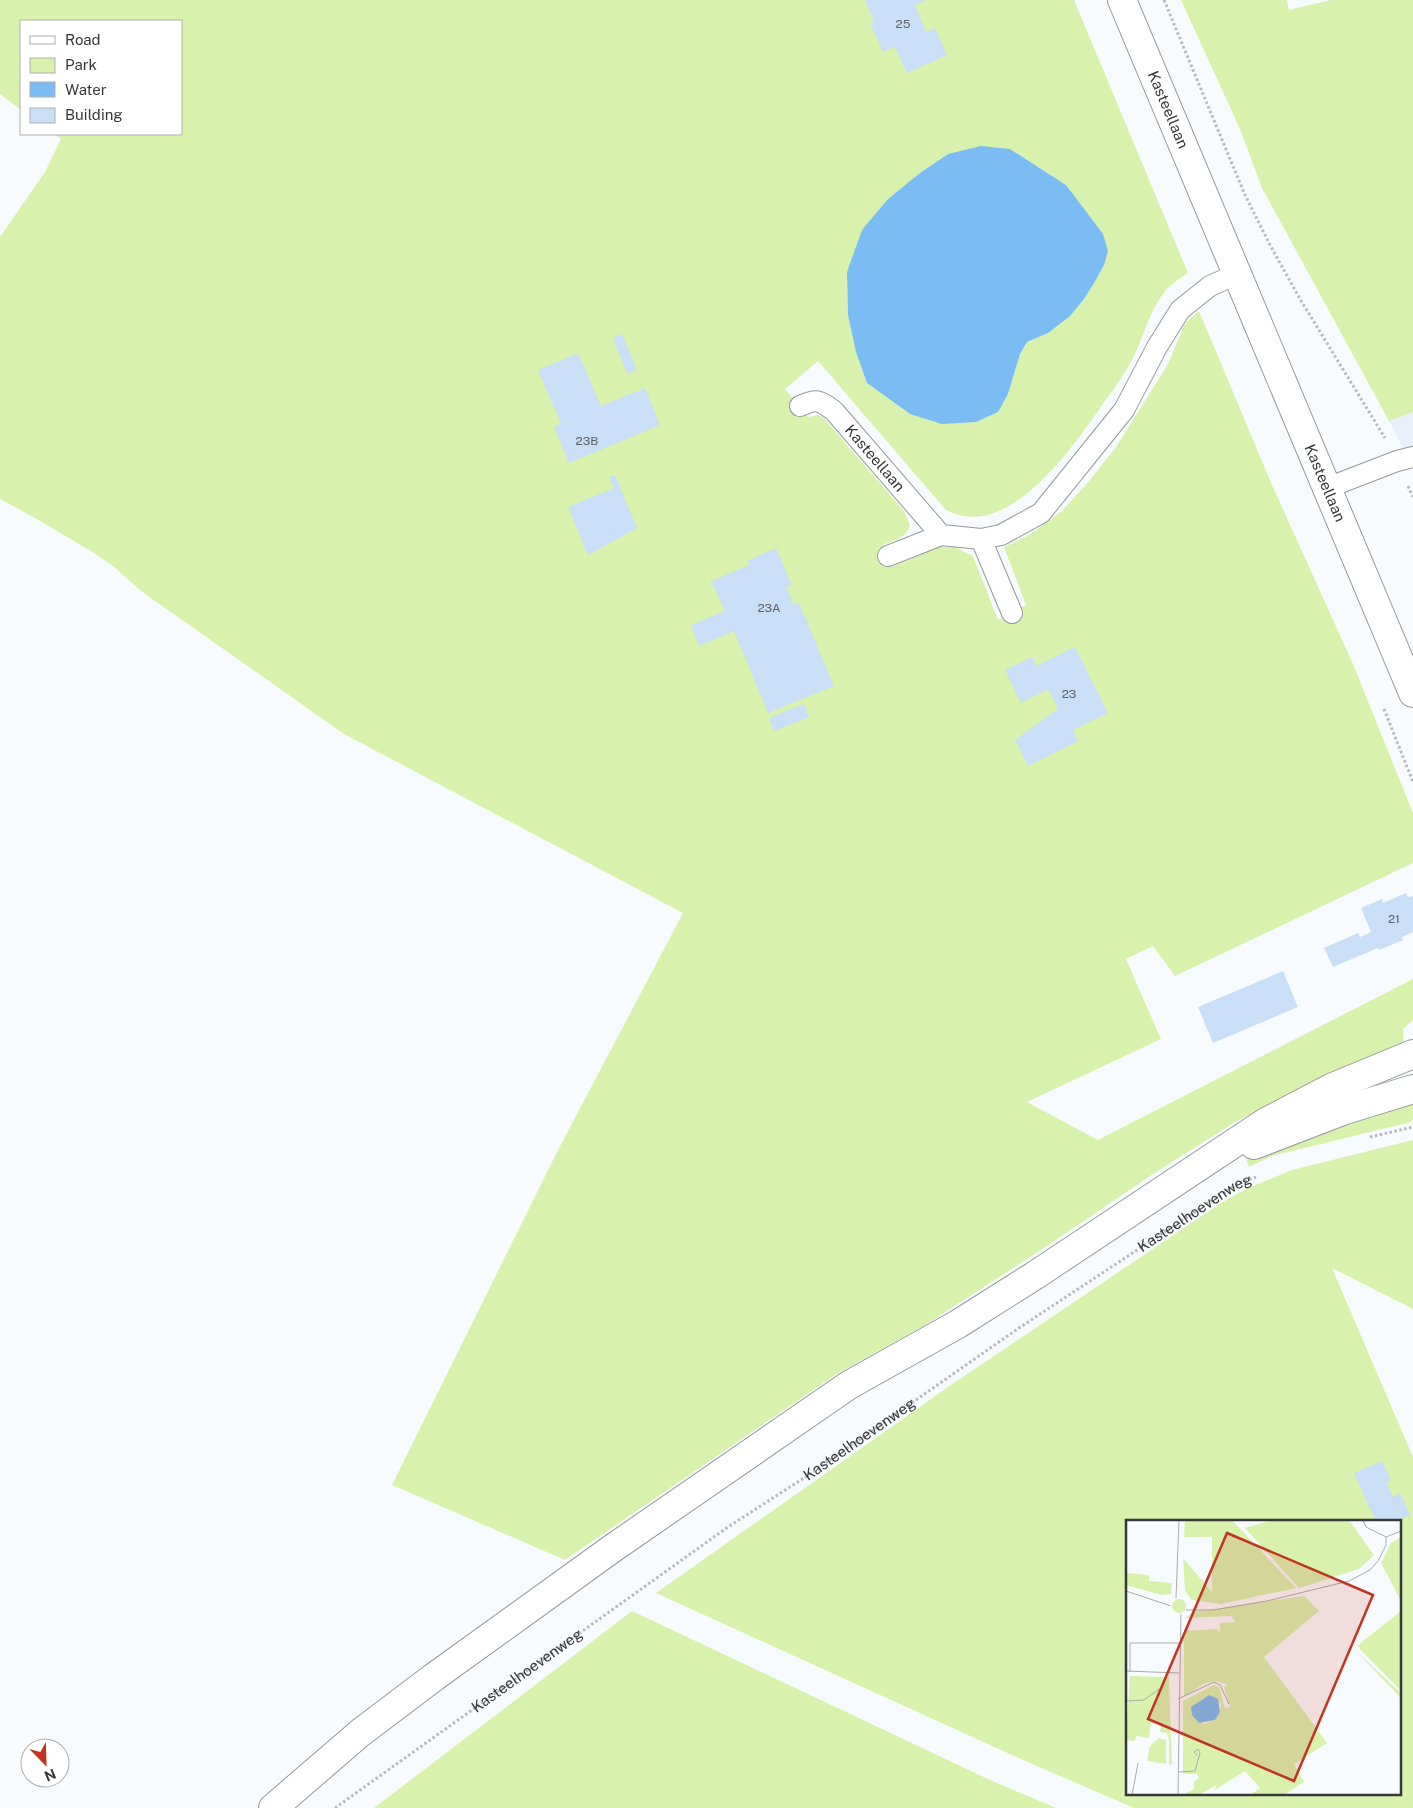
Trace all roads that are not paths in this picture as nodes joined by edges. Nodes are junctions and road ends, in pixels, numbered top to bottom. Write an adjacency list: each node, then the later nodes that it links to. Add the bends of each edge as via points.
1 (1122, 0): 2 (street, Kasteellaan)
2 (1237, 274): 5 (street, Kasteellaan); 7 (lane, via 1210,286 1180,310 1124,410 1041,513 1001,535)
3 (800, 406): 6 (lane, Kasteellaan, via 813,400 821,401 834,411)
4 (1405, 459): 5 (lane)
5 (1327, 488): 10 (street, Kasteellaan)
6 (941, 535): 7 (lane); 8 (lane)
7 (981, 539): 9 (lane)
8 (888, 556)
9 (1012, 613)
10 (1413, 693)
11 (1413, 1054): 13 (street, via 1332,1087 1274,1117)
12 (1413, 1089): 13 (street, via 1345,1110)
13 (1199, 1166): 14 (street, via 966,1319 849,1385 613,1548 360,1733)
14 (273, 1808)

